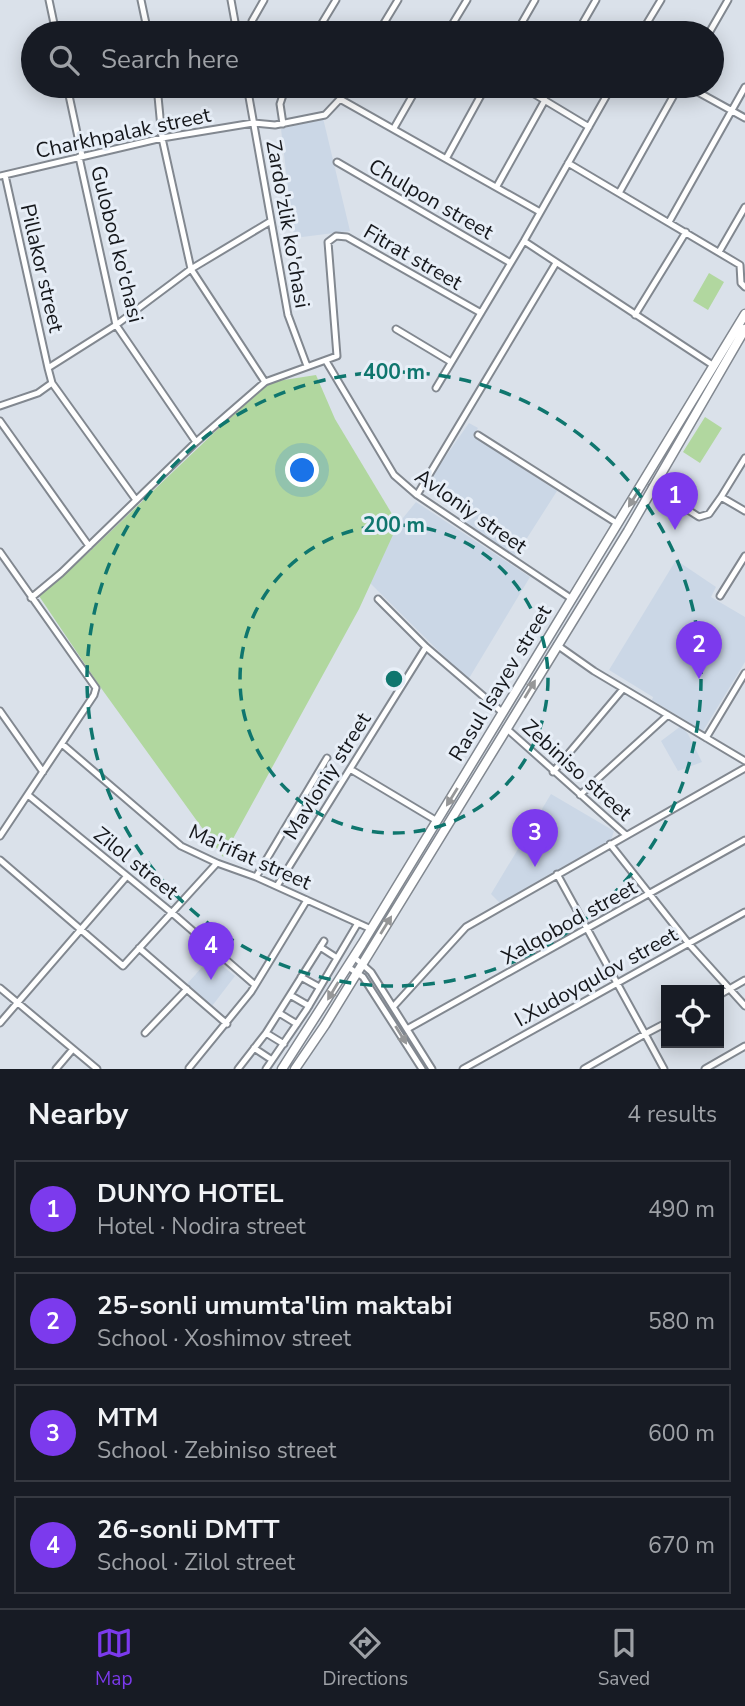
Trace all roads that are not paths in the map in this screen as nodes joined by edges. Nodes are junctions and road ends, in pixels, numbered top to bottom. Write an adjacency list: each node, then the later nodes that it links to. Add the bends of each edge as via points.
1 (49, 0): 12 (street)
2 (141, 0): 13 (street)
3 (231, 0): 14 (street)
4 (264, 0): 15 (street)
5 (336, 0): 16 (street)
6 (398, 0): 17 (street)
7 (467, 0): 18 (street)
8 (536, 0): 19 (street)
9 (596, 0): 20 (street)
10 (661, 0): 21 (street)
11 (728, 0): 22 (street)
12 (53, 21)
13 (145, 21)
14 (235, 21)
15 (252, 21)
16 (323, 21)
17 (385, 21)
18 (454, 21)
19 (523, 21)
20 (584, 21)
21 (648, 21)
22 (716, 21)
23 (745, 87): 35 (street)
24 (69, 98): 42 (street, Gulobod ko'chasi)
25 (158, 98): 41 (street)
26 (249, 98): 37 (street, Zardo'zlik ko'chasi)
27 (282, 98): 38 (street)
28 (411, 98): 40 (street)
29 (479, 98): 43 (street)
30 (543, 98): 39 (street); 47 (street)
31 (605, 98): 39 (street)
32 (672, 98): 48 (street)
33 (710, 98): 35 (street)
34 (340, 99): 38 (street, Charkhpalak street, via 325,115); 40 (street)
35 (732, 110): 36 (street); 52 (street)
36 (745, 118)
37 (253, 122): 38 (street, Charkhpalak street); 41 (street, Charkhpalak street); 51 (street, Zardo'zlik ko'chasi)
38 (283, 124)
39 (589, 127): 45 (street)
40 (394, 128): 43 (street)
41 (162, 138): 42 (street, Charkhpalak street); 58 (street)
42 (81, 156): 46 (street, Charkhpalak street); 63 (street, Gulobod ko'chasi)
43 (447, 157): 47 (street)
44 (337, 162): 56 (street, Chulpon street)
45 (568, 163): 48 (street); 50 (street)
46 (2, 176): 70 (street, Pillakor street)
47 (497, 187): 50 (street)
48 (619, 193): 52 (street)
49 (745, 207): 55 (street)
50 (540, 212): 54 (street)
51 (271, 221): 58 (street); 68 (street, Zardo'zlik ko'chasi, via 288,315)
52 (669, 222): 53 (street)
53 (686, 232): 55 (street); 62 (street)
54 (524, 241): 56 (street); 57 (street)
55 (719, 252): 59 (street, via 740,265)
56 (509, 262): 60 (street)
57 (556, 263): 62 (street); 80 (street)
58 (191, 269): 63 (street); 71 (street)
59 (745, 287)
60 (481, 313): 66 (street, Fitrat street, via 347,237 337,236 328,242 337,356); 67 (street)
61 (745, 314): 69 (main road, Rasul Isayev street)
62 (635, 315): 69 (street)
63 (116, 325): 70 (street); 77 (street, Gulobod ko'chasi)
64 (396, 329): 67 (street)
65 (745, 329): 79 (main road, Rasul Isayev street)
66 (326, 361): 68 (street); 80 (street, Avloniy street, via 394,475)
67 (451, 362): 73 (street)
68 (307, 366): 71 (street)
69 (714, 366): 84 (main road, Rasul Isayev street, one-way to 84)
70 (48, 368): 72 (street, Pillakor street)
71 (265, 382): 77 (street)
72 (52, 383): 74 (street); 82 (street)
73 (436, 388)
74 (0, 406)
75 (0, 421): 86 (street)
76 (478, 435): 84 (street)
77 (196, 442): 82 (street)
78 (745, 458): 81 (street)
79 (652, 487): 81 (street, via 699,517 709,514); 85 (main road, Rasul Isayev street)
80 (417, 495): 91 (street, Avloniy street)
81 (721, 497): 83 (street)
82 (136, 500): 86 (street)
83 (745, 511)
84 (618, 524): 85 (main road); 91 (main road, Rasul Isayev street)
85 (628, 531): 93 (main road, Rasul Isayev street)
86 (89, 546): 90 (street)
87 (0, 552): 90 (street)
88 (745, 555): 89 (street)
89 (720, 596)
90 (31, 597): 102 (street, via 96,688)
91 (572, 598): 98 (main road, Rasul Isayev street)
92 (378, 599): 94 (street)
93 (557, 645): 96 (street); 100 (main road, Rasul Isayev street, one-way to 93)
94 (426, 647): 98 (street); 106 (street, Mavloniy street)
95 (745, 673): 101 (street)
96 (624, 689): 99 (street); 108 (street)
97 (0, 711): 107 (street)
98 (503, 713): 111 (main road, Rasul Isayev street, one-way to 111)
99 (668, 715): 101 (street); 110 (street)
100 (506, 729): 108 (street, Zebiniso street); 136 (main road, Rasul Isayev street, one-way to 100)
101 (706, 738): 104 (street)
102 (62, 744): 107 (street); 117 (street, Ma'rifat street, via 181,846)
103 (327, 758): 120 (street)
104 (745, 761)
105 (745, 768): 112 (street, Zebiniso street)
106 (350, 769): 111 (street); 121 (street, Mavloniy street)
107 (43, 772): 109 (street)
108 (553, 772): 110 (street, Zebiniso street)
109 (28, 795): 113 (street); 119 (street, Zilol street)
110 (580, 795): 112 (street, Zebiniso street)
111 (437, 821): 127 (main road, Rasul Isayev street)
112 (626, 835): 115 (street, Zebiniso street)
113 (0, 836)
114 (745, 840): 122 (street, Хalqobod street)
115 (610, 844): 118 (street, Zebiniso street); 122 (street)
116 (0, 860): 128 (street)
117 (217, 863): 120 (street, Ma'rifat street); 124 (street)
118 (557, 874): 129 (street); 152 (street, Zebiniso street, via 466,927)
119 (127, 876): 124 (street, Zilol street); 128 (street)
120 (256, 877): 121 (street, Ma'rifat street)
121 (276, 886): 123 (street, Ma'rifat street)
122 (650, 894): 129 (street, Хalqobod street); 131 (street)
123 (307, 900): 126 (street, Ma'rifat street); 142 (street)
124 (171, 912): 133 (street); 142 (street, Zilol street)
125 (745, 912): 131 (street, I.Хudoyqulov street)
126 (358, 923): 127 (street, Ma'rifat street); 135 (street)
127 (371, 929): 134 (main road, Rasul Isayev street)
128 (81, 930): 133 (street, via 123,966); 149 (street)
129 (587, 930): 141 (street); 159 (street, Хalqobod street)
130 (324, 941): 132 (street)
131 (689, 944): 141 (street, I.Хudoyqulov street); 146 (street)
132 (320, 947): 135 (street); 139 (street)
133 (139, 948): 145 (street)
134 (354, 957): 136 (street); 137 (main road, Rasul Isayev street)
135 (337, 958): 143 (street)
136 (363, 962): 138 (main road, Rasul Isayev street); 152 (street)
137 (348, 967): 138 (street); 173 (main road, Rasul Isayev street, one-way to 173)
138 (357, 972): 153 (street); 174 (main road, Rasul Isayev street)
139 (301, 977): 143 (street); 148 (street)
140 (745, 981): 146 (street)
141 (617, 983): 162 (street); 177 (street, I.Хudoyqulov street)
142 (255, 985): 156 (street)
143 (319, 987): 150 (street)
144 (0, 988): 149 (street)
145 (187, 989): 156 (street); 161 (street)
146 (730, 989): 147 (street); 151 (street)
147 (724, 992)
148 (290, 995): 150 (street); 154 (street)
149 (18, 1003): 155 (street); 166 (street)
150 (309, 1006): 157 (street)
151 (745, 1006)
152 (393, 1007): 153 (street, Zebiniso street); 159 (street)
153 (387, 1012): 175 (street, one-way to 175)
154 (279, 1013): 157 (street); 160 (street)
155 (0, 1023)
156 (227, 1024): 168 (street)
157 (297, 1024): 163 (street)
158 (661, 1026): 162 (street)
159 (407, 1030): 176 (street)
160 (266, 1032): 163 (street); 165 (street)
161 (145, 1033)
162 (645, 1034): 178 (street); 179 (street)
163 (284, 1044): 167 (street)
164 (745, 1046): 180 (street)
165 (254, 1048): 167 (street); 169 (street)
166 (73, 1049): 170 (street); 171 (street)
167 (272, 1060): 172 (street)
168 (189, 1068)
169 (240, 1068)
170 (56, 1069)
171 (97, 1069)
172 (266, 1069)
173 (282, 1069)
174 (295, 1069)
175 (422, 1069)
176 (432, 1069)
177 (463, 1069)
178 (584, 1069)
179 (664, 1069)
180 (705, 1069)

